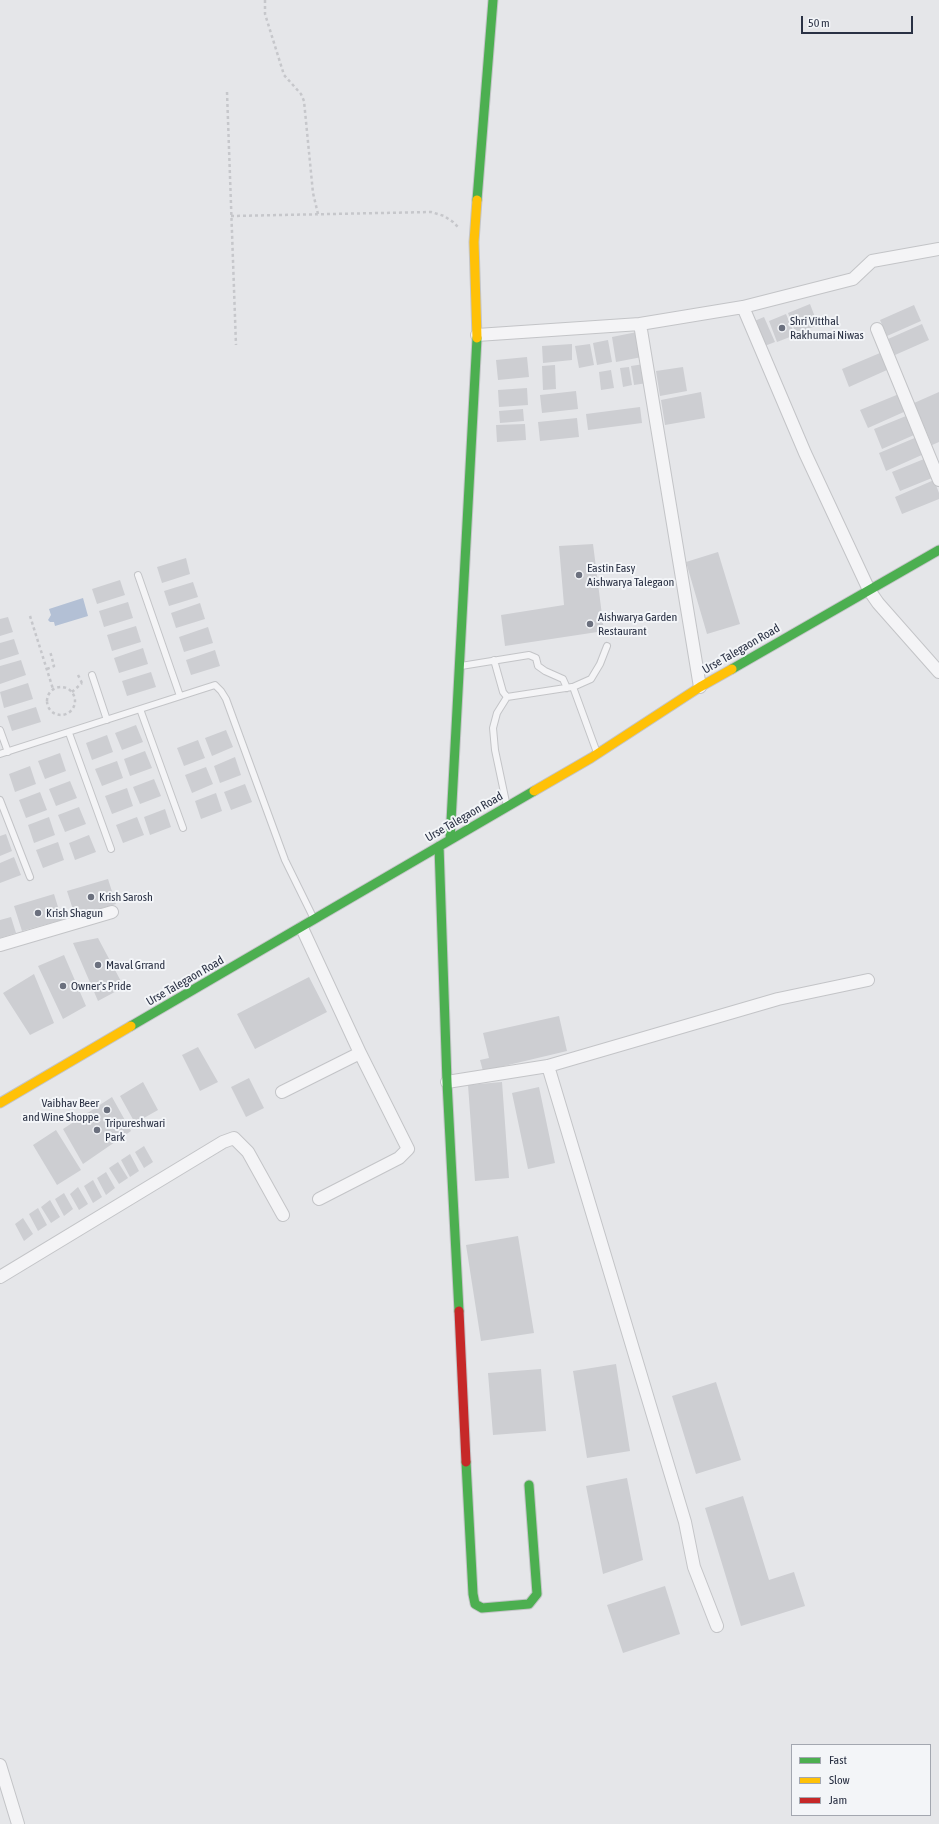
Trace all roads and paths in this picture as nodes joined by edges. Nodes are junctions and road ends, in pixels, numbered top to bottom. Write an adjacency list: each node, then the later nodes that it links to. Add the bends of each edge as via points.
1 (265, 0): 4 (path, via 265,14 284,75 304,101 313,193)
2 (492, 0): 6 (main road)
3 (227, 92): 5 (path)
4 (318, 214): 5 (path); 6 (path, via 431,212 453,222)
5 (231, 216): 12 (path)
6 (474, 242): 11 (main road)
7 (939, 249): 8 (street, via 872,261 853,279)
8 (742, 307): 9 (street); 16 (street, via 805,453)
9 (640, 324): 11 (street); 26 (street)
10 (877, 329): 13 (street)
11 (477, 335): 21 (main road)
12 (236, 346)
13 (939, 480)
14 (939, 550): 16 (main road, Urse Talegaon Road)
15 (138, 574): 30 (lane)
16 (869, 590): 23 (street); 26 (main road, Urse Talegaon Road)
17 (30, 616): 22 (path)
18 (607, 646): 27 (lane, via 591,679)
19 (50, 651): 22 (path, via 54,666)
20 (494, 660): 21 (lane); 27 (lane, via 529,655 536,658 538,666 563,679); 31 (lane, via 500,685)
21 (459, 666): 42 (main road)
22 (47, 669): 28 (path)
23 (939, 672)
24 (92, 675): 33 (lane)
25 (82, 683): 29 (path)
26 (700, 687): 37 (main road, Urse Talegaon Road)
27 (570, 688): 31 (lane); 37 (lane)
28 (53, 689): 29 (path, via 63,687); 29 (path, via 47,703 48,708 56,715 66,714 74,707)
29 (72, 692)
30 (180, 696): 32 (lane); 47 (lane, via 214,685 224,695 285,860)
31 (507, 697): 40 (lane, via 496,713 493,728)
32 (140, 709): 33 (lane); 41 (lane)
33 (108, 720): 35 (lane)
34 (0, 730): 36 (lane)
35 (69, 733): 36 (lane); 44 (lane)
36 (8, 752): 38 (lane)
37 (597, 753): 40 (main road, Urse Talegaon Road)
38 (0, 754)
39 (0, 800): 45 (lane)
40 (507, 806): 42 (main road, Urse Talegaon Road)
41 (183, 828)
42 (450, 840): 43 (main road, Urse Talegaon Road)
43 (439, 846): 47 (main road, Urse Talegaon Road); 53 (main road)
44 (111, 849)
45 (30, 877)
46 (112, 912): 49 (street)
47 (314, 920): 48 (main road, Urse Talegaon Road)
48 (302, 928): 51 (street); 55 (main road, Urse Talegaon Road)
49 (0, 945)
50 (868, 980): 52 (street, via 778,999)
51 (360, 1053): 54 (street); 56 (street, via 408,1149 398,1158)
52 (548, 1066): 53 (street); 60 (street, via 685,1522 694,1567)
53 (447, 1082): 59 (main road, via 473,1594 475,1604 482,1608 528,1604 537,1594)
54 (282, 1092)
55 (0, 1103)
56 (319, 1199)
57 (283, 1215): 58 (street, via 248,1152 234,1138 223,1142)
58 (0, 1278)
59 (529, 1485)
60 (717, 1626)
61 (0, 1765): 62 (street)
62 (18, 1824)

